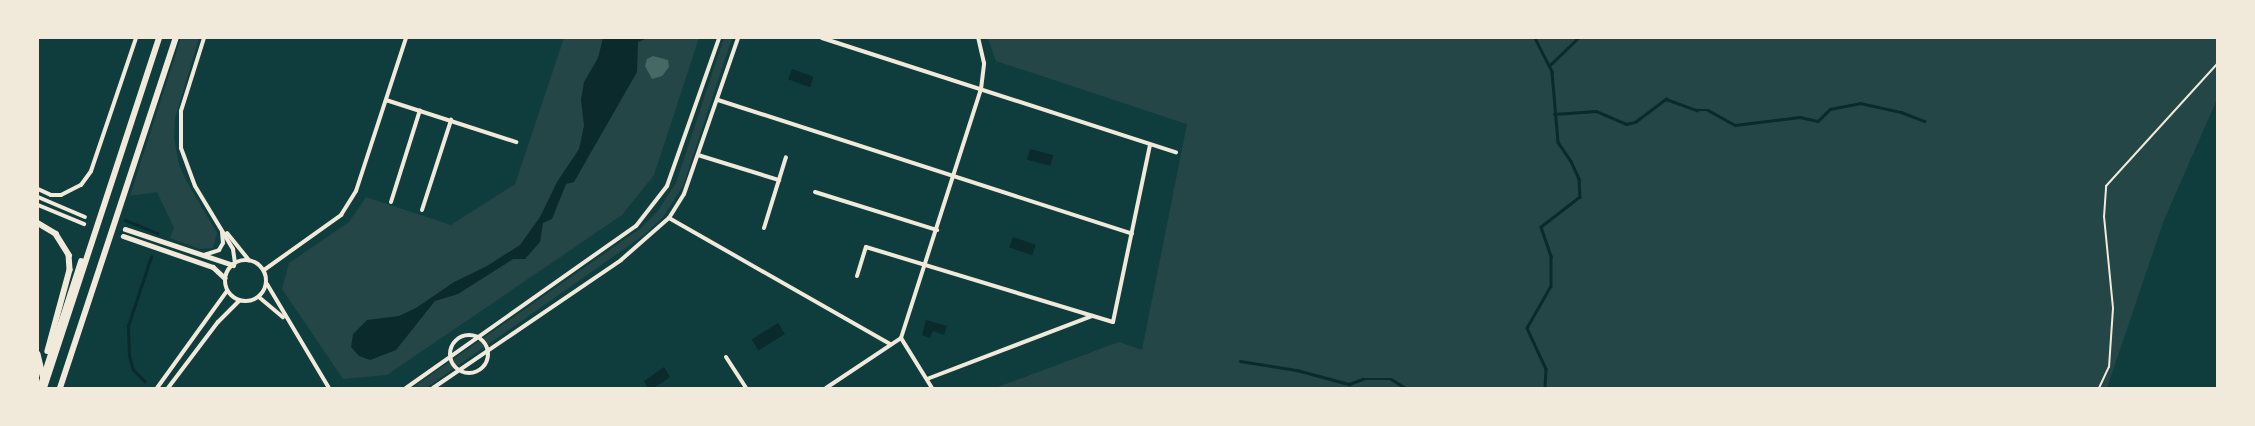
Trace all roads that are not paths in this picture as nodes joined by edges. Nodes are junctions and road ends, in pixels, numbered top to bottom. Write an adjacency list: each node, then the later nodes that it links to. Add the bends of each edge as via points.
1 (136, 38): 24 (street, via 91,171 81,185 61,195 51,196)
2 (159, 38): 23 (highway)
3 (176, 38): 67 (highway)
4 (204, 38): 34 (street, via 181,111 181,148 195,186)
5 (406, 38): 12 (street)
6 (718, 38): 53 (street, via 668,186 657,202 636,226)
7 (738, 38): 13 (street)
8 (822, 38): 11 (street)
9 (978, 38): 11 (street, via 984,63)
10 (2218, 63): 75 (lane, via 2106,186 2104,216 2113,308 2109,367)
11 (982, 89): 17 (street); 21 (street)
12 (386, 100): 14 (street); 44 (street, via 356,191 341,215)
13 (718, 100): 19 (street); 21 (street)
14 (420, 110): 15 (street); 27 (street)
15 (451, 120): 16 (street); 29 (street)
16 (516, 142)
17 (1150, 145): 18 (street); 38 (street)
18 (1176, 152)
19 (698, 155): 22 (street); 31 (street, via 684,194)
20 (786, 158): 22 (street)
21 (956, 176): 37 (street); 38 (street)
22 (779, 180): 35 (street)
23 (110, 188): 62 (highway, via 75,278); 66 (highway)
24 (38, 189)
25 (815, 192): 37 (street)
26 (38, 197): 30 (street)
27 (390, 202)
28 (38, 205): 33 (street)
29 (422, 210)
30 (84, 217)
31 (669, 218): 55 (street); 56 (street, via 621,260)
32 (38, 223): 60 (highway, via 56,234 69,255 70,270)
33 (84, 224)
34 (222, 227): 40 (street, via 223,243 219,250); 41 (street); 43 (street, via 233,249)
35 (764, 228)
36 (125, 229): 40 (street)
37 (937, 230): 42 (street)
38 (1132, 234): 51 (street, via 1113,322)
39 (123, 236): 46 (street, via 213,267)
40 (201, 256): 43 (street)
41 (249, 260): 43 (street); 44 (street)
42 (926, 263): 45 (street, via 866,247); 51 (street); 54 (street)
43 (234, 264): 46 (street)
44 (264, 270): 47 (street)
45 (857, 276)
46 (225, 278): 48 (street)
47 (267, 284): 49 (street); 52 (street)
48 (228, 291): 50 (street); 68 (street)
49 (260, 298): 50 (street, via 250,302); 52 (street)
50 (239, 301): 64 (street, via 218,322)
51 (1092, 316): 63 (street)
52 (285, 319): 69 (street)
53 (479, 337): 56 (street); 58 (street); 58 (street, via 470,334 455,341)
54 (901, 338): 55 (street); 63 (street)
55 (890, 344): 73 (street)
56 (488, 349): 61 (street); 61 (street, via 485,365 479,371)
57 (38, 354): 60 (highway)
58 (450, 357): 61 (street); 70 (street)
59 (726, 358): 72 (street)
60 (43, 370): 62 (highway); 65 (highway)
61 (459, 370): 71 (street)
62 (43, 377): 65 (highway)
63 (927, 379): 74 (street)
64 (169, 387)
65 (39, 388)
66 (44, 388)
67 (60, 388)
68 (157, 388)
69 (330, 388)
70 (406, 388)
71 (432, 388)
72 (746, 388)
73 (826, 388)
74 (932, 388)
75 (2099, 388)

